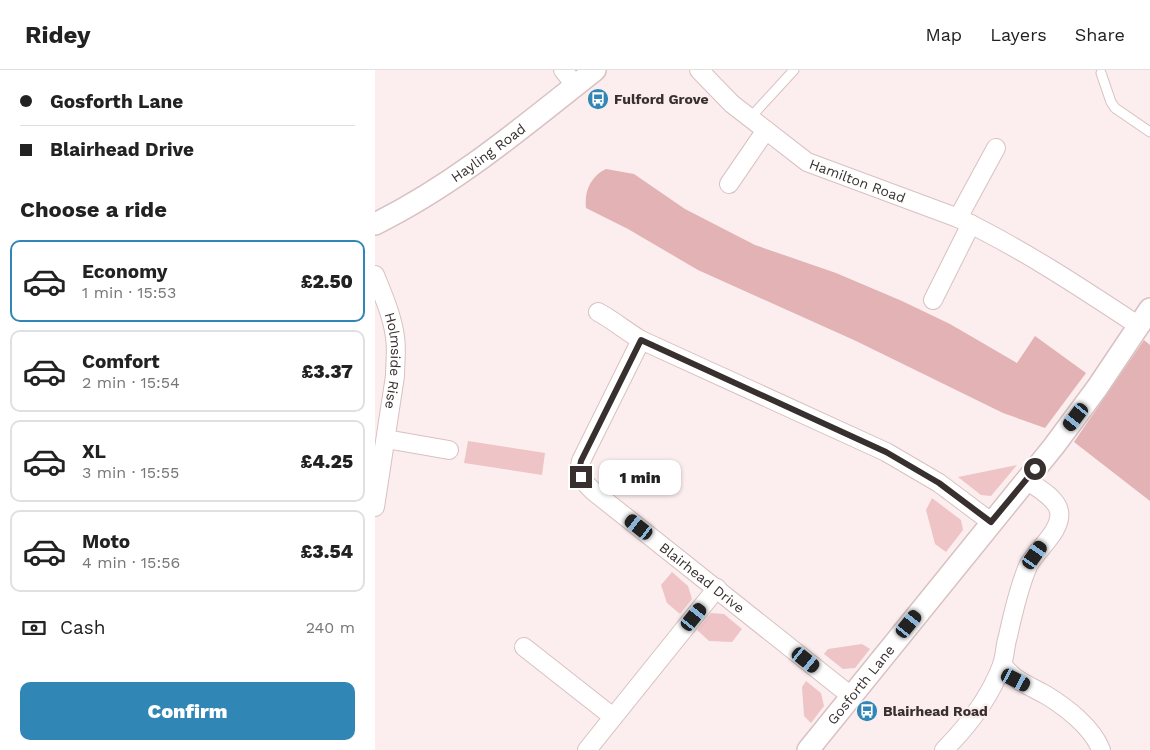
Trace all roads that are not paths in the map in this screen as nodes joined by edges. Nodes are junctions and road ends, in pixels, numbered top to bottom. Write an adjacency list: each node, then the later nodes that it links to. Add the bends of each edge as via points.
1 (595, 70): 5 (street, Hayling Road)
2 (699, 70): 6 (street, Hamilton Road)
3 (795, 70): 6 (lane)
4 (1101, 73): 8 (lane, via 1115,108)
5 (569, 78): 12 (street, Hayling Road, via 519,131 448,182)
6 (750, 118): 7 (street, Hamilton Road)
7 (765, 130): 10 (street); 11 (street, Hamilton Road, via 807,162)
8 (1150, 132)
9 (996, 148): 11 (street)
10 (729, 184)
11 (965, 221): 14 (street); 16 (street, Hamilton Road)
12 (375, 224)
13 (375, 275): 18 (street, Holmside Rise, via 389,309 395,338 395,376)
14 (933, 300)
15 (598, 312): 17 (street)
16 (1144, 318): 20 (street, Gosforth Lane, via 1097,388)
17 (641, 340): 22 (street, via 886,452 939,483); 23 (street, Blairhead Drive, via 579,471 593,490)
18 (386, 439): 19 (street); 21 (street, Holmside Rise)
19 (449, 450)
20 (1026, 480): 22 (street, Gosforth Lane); 25 (street, via 1053,502 1059,510 1058,522 1029,565)
21 (375, 507)
22 (991, 522): 26 (street, Gosforth Lane)
23 (717, 588): 26 (street, Blairhead Drive); 27 (street)
24 (524, 647): 27 (street)
25 (1002, 664): 30 (street, via 976,712); 31 (street, via 1016,680 1047,696 1080,722)
26 (851, 696): 29 (street, Gosforth Lane)
27 (613, 717): 28 (street)
28 (587, 750)
29 (808, 750)
30 (944, 750)
31 (1101, 750)

